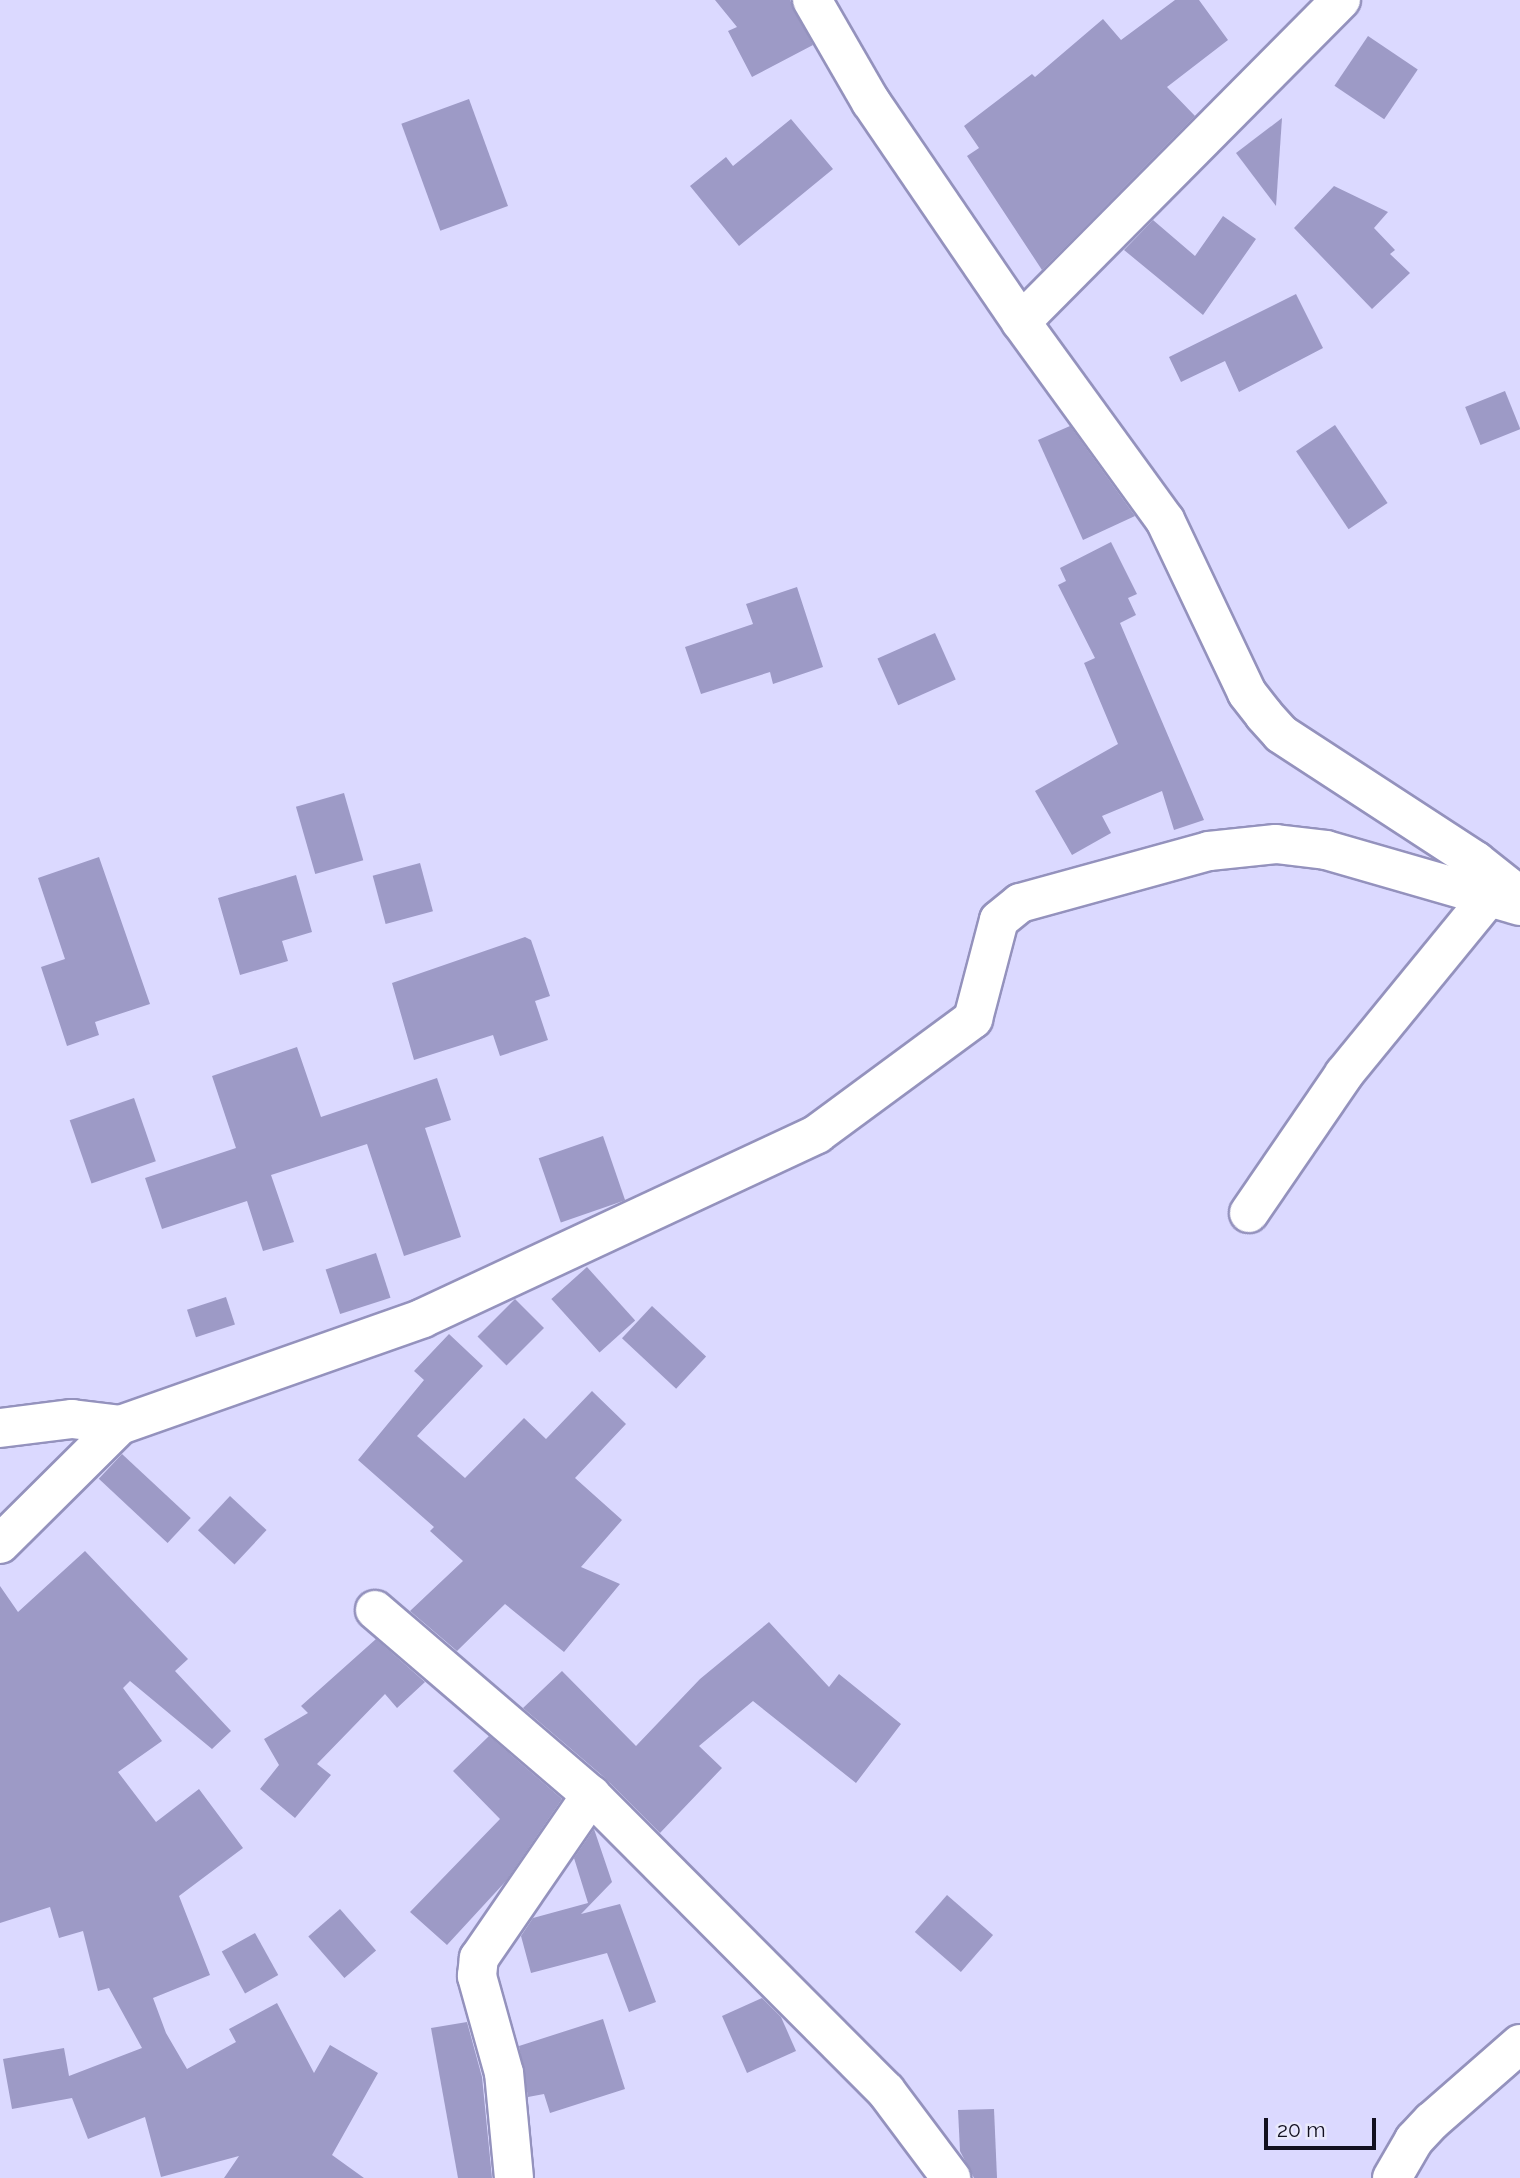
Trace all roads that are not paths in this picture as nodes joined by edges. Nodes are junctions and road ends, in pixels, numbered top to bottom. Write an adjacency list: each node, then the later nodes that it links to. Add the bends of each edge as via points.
1 (812, 0): 3 (street, via 871,102)
2 (1341, 0): 3 (street)
3 (1021, 322): 4 (street, via 1166,520 1247,693 1264,715 1281,734)
4 (1511, 891): 5 (street, via 1344,1074); 6 (street, via 1326,850 1276,845 1209,851 1020,903 999,920 973,1019 817,1134 423,1318)
5 (1249, 1213)
6 (120, 1425): 7 (street, via 72,1419); 8 (street)
7 (0, 1428)
8 (0, 1544)
9 (375, 1610): 10 (street)
10 (592, 1795): 12 (street, via 479,1958 477,1976 504,2073); 13 (street, via 887,2091)
11 (1520, 2044): 14 (street, via 1432,2121 1414,2140)
12 (514, 2178)
13 (951, 2178)
14 (1392, 2178)

